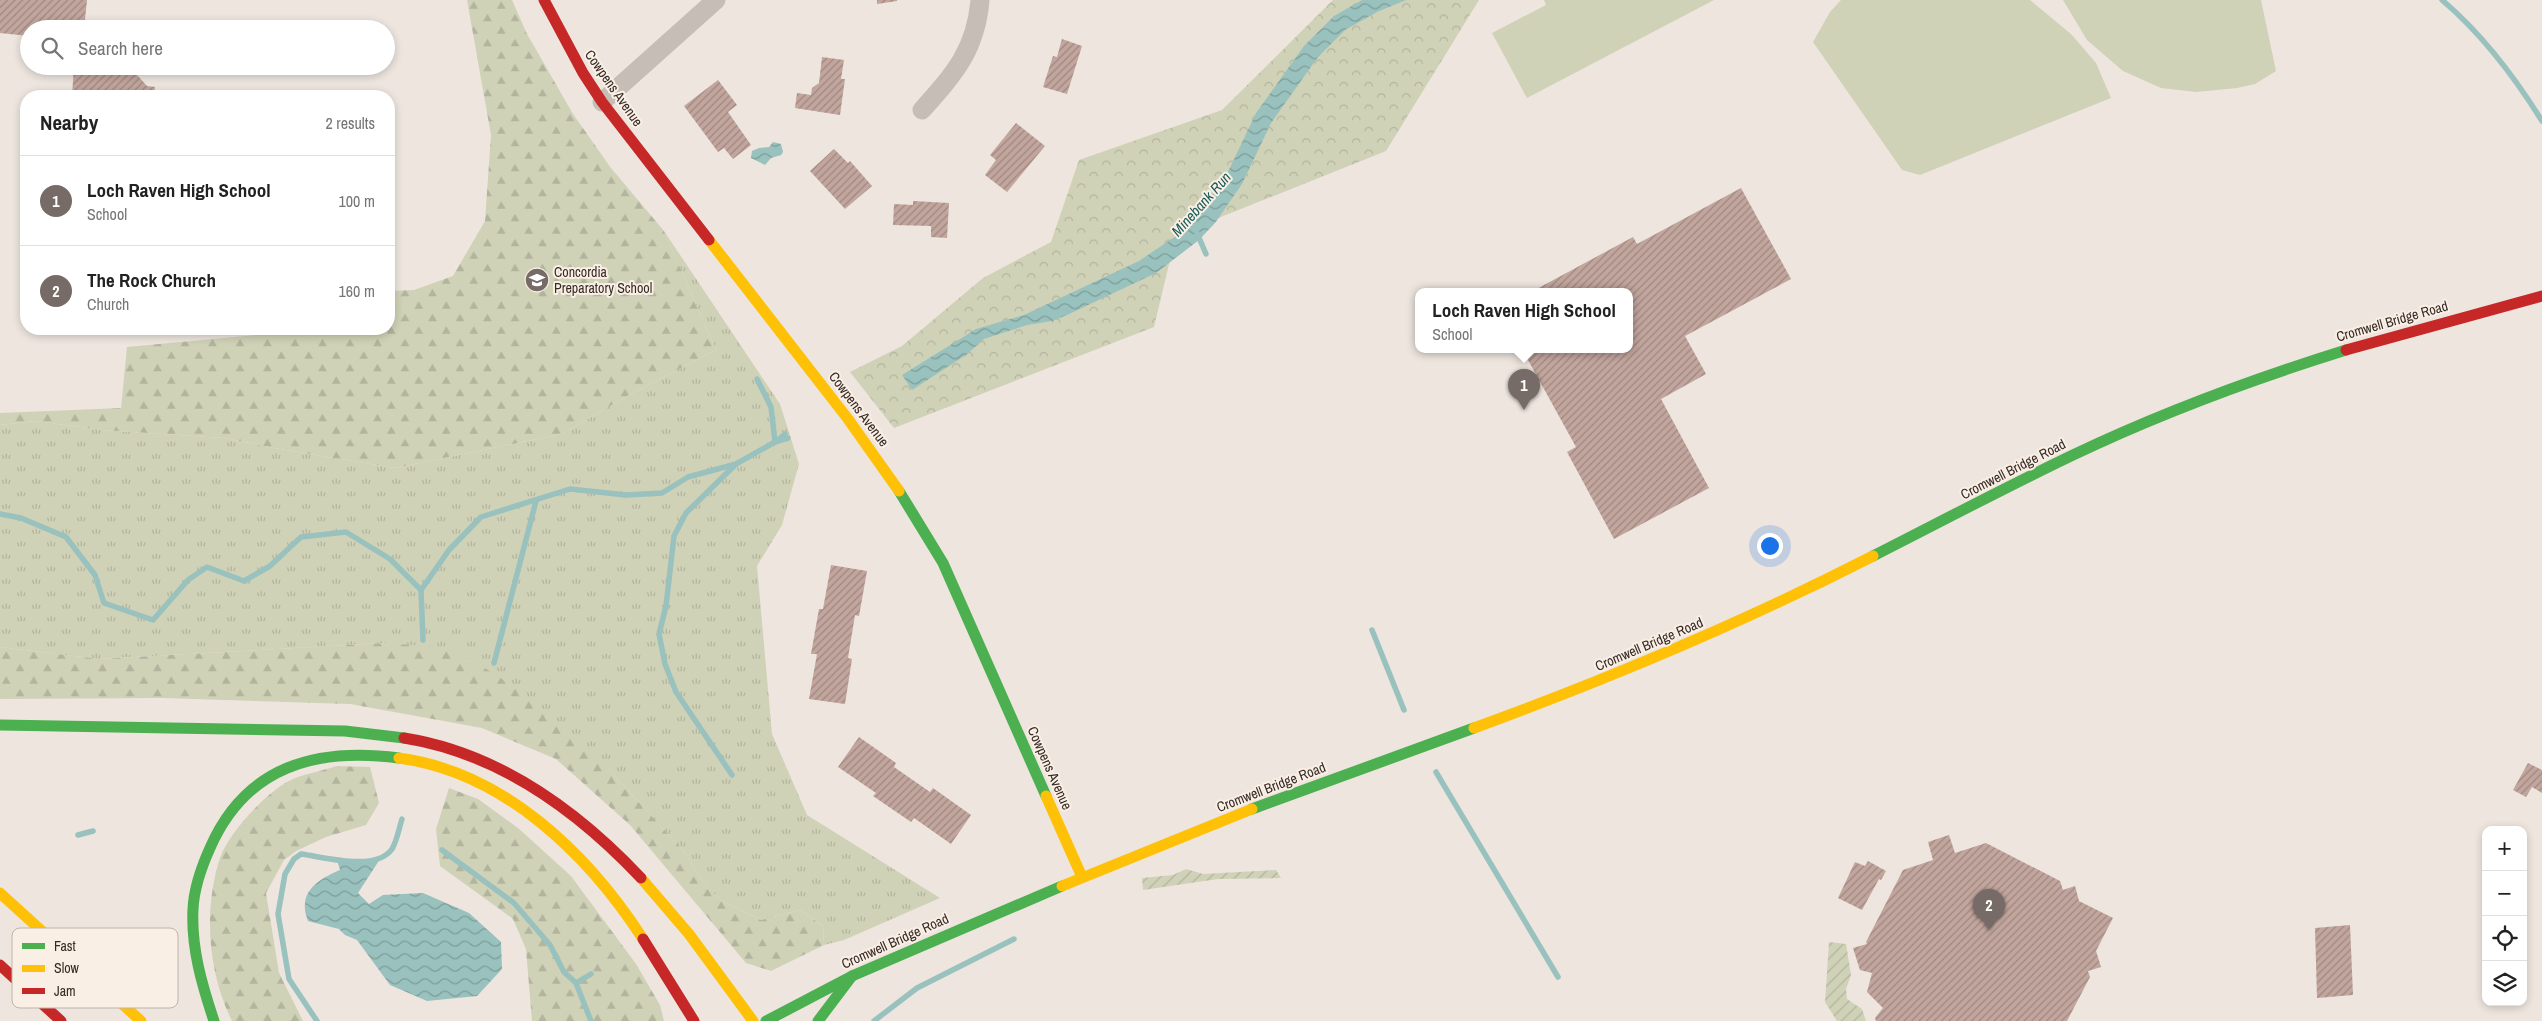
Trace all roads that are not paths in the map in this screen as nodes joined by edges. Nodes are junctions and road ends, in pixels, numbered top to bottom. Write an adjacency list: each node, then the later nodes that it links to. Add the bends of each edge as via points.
1 (544, 0): 4 (main road, Cowpens Avenue)
2 (716, 0): 4 (street)
3 (980, 0): 5 (street, via 978,23 969,50 954,74)
4 (602, 102): 8 (main road, Cowpens Avenue, via 848,419 914,513 944,563)
5 (922, 110)
6 (2542, 296): 8 (main road, Cromwell Bridge Road, via 2380,339 2210,396 2073,455 1838,574 1684,646 1583,688 1291,794)
7 (0, 724): 20 (main road, via 345,731 390,735 462,752 501,768 542,792 597,833 664,900)
8 (1082, 877): 13 (main road, Cromwell Bridge Road)
9 (0, 894): 10 (main road)
10 (38, 928)
11 (0, 965): 12 (main road)
12 (12, 976)
13 (852, 976): 21 (main road, Cromwell Bridge Road); 22 (main road)
14 (47, 1008): 16 (main road)
15 (127, 1008): 17 (main road)
16 (61, 1021)
17 (141, 1021)
18 (214, 1021): 19 (main road, via 197,962 193,932 198,873 210,845 242,798 266,779 317,756 347,752 404,757 466,778 497,794 550,830 614,896)
19 (694, 1021)
20 (753, 1021)
21 (766, 1021)
22 (818, 1021)

